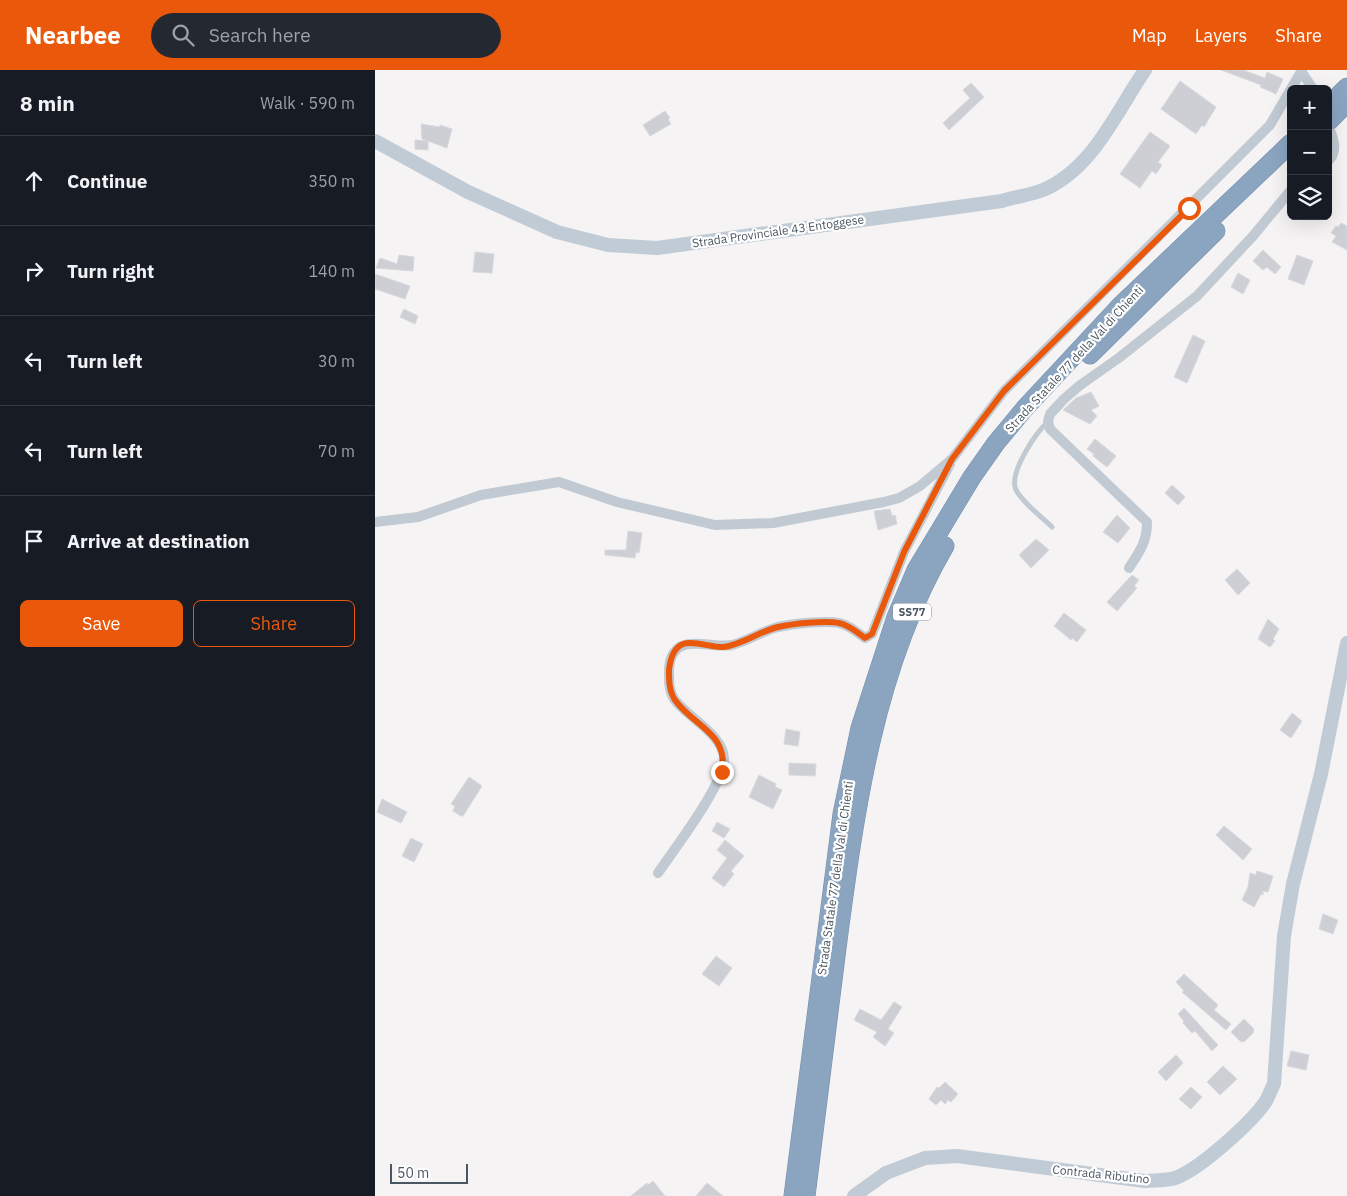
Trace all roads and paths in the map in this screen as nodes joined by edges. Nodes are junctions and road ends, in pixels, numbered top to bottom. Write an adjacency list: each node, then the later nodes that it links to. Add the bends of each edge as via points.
1 (1145, 70): 9 (street, Strada Provinciale 43 Entoggese, via 1099,142 1072,172 1043,190 1002,201 657,248 608,245 557,232 468,192)
2 (1301, 70): 3 (street); 15 (street, via 1270,125 1004,391)
3 (1310, 85)
4 (1347, 87): 5 (highway)
5 (1332, 102)
6 (1347, 103): 7 (highway)
7 (1332, 120)
8 (1332, 135): 11 (street, via 1335,147)
9 (375, 141)
10 (1287, 147): 21 (highway, Strada Statale 77 della Val di Chienti / SS77, via 1120,306 1025,408 972,477 916,570 896,617 860,728 842,814)
11 (1332, 156)
12 (1287, 162): 22 (highway, Strada Statale 77 della Val di Chienti / SS77, via 1033,414 981,483 929,572 892,664 866,761 849,861)
13 (1287, 195): 14 (street, via 1197,296 1120,358 1079,386 1050,414)
14 (1048, 421): 17 (lane, via 1026,451 1015,474 1015,487); 18 (street, via 1051,429 1147,522 1147,536)
15 (952, 459): 16 (street, via 920,486 899,498 773,523 715,525 617,502 559,482 481,495 418,517); 20 (street, via 904,552 872,634 865,638 838,622 817,623 778,627 723,647 683,644 675,650 669,669 670,690 675,700 721,747 724,758 714,790)
16 (375, 522)
17 (1052, 527)
18 (1129, 568)
19 (1347, 643): 23 (street, Contrada Ributino, via 1284,936 1274,1084 1266,1101 1248,1122 1190,1172 1174,1178 1145,1181 957,1156 925,1158 886,1173)
20 (657, 873)
21 (793, 1196)
22 (806, 1196)
23 (854, 1196)

